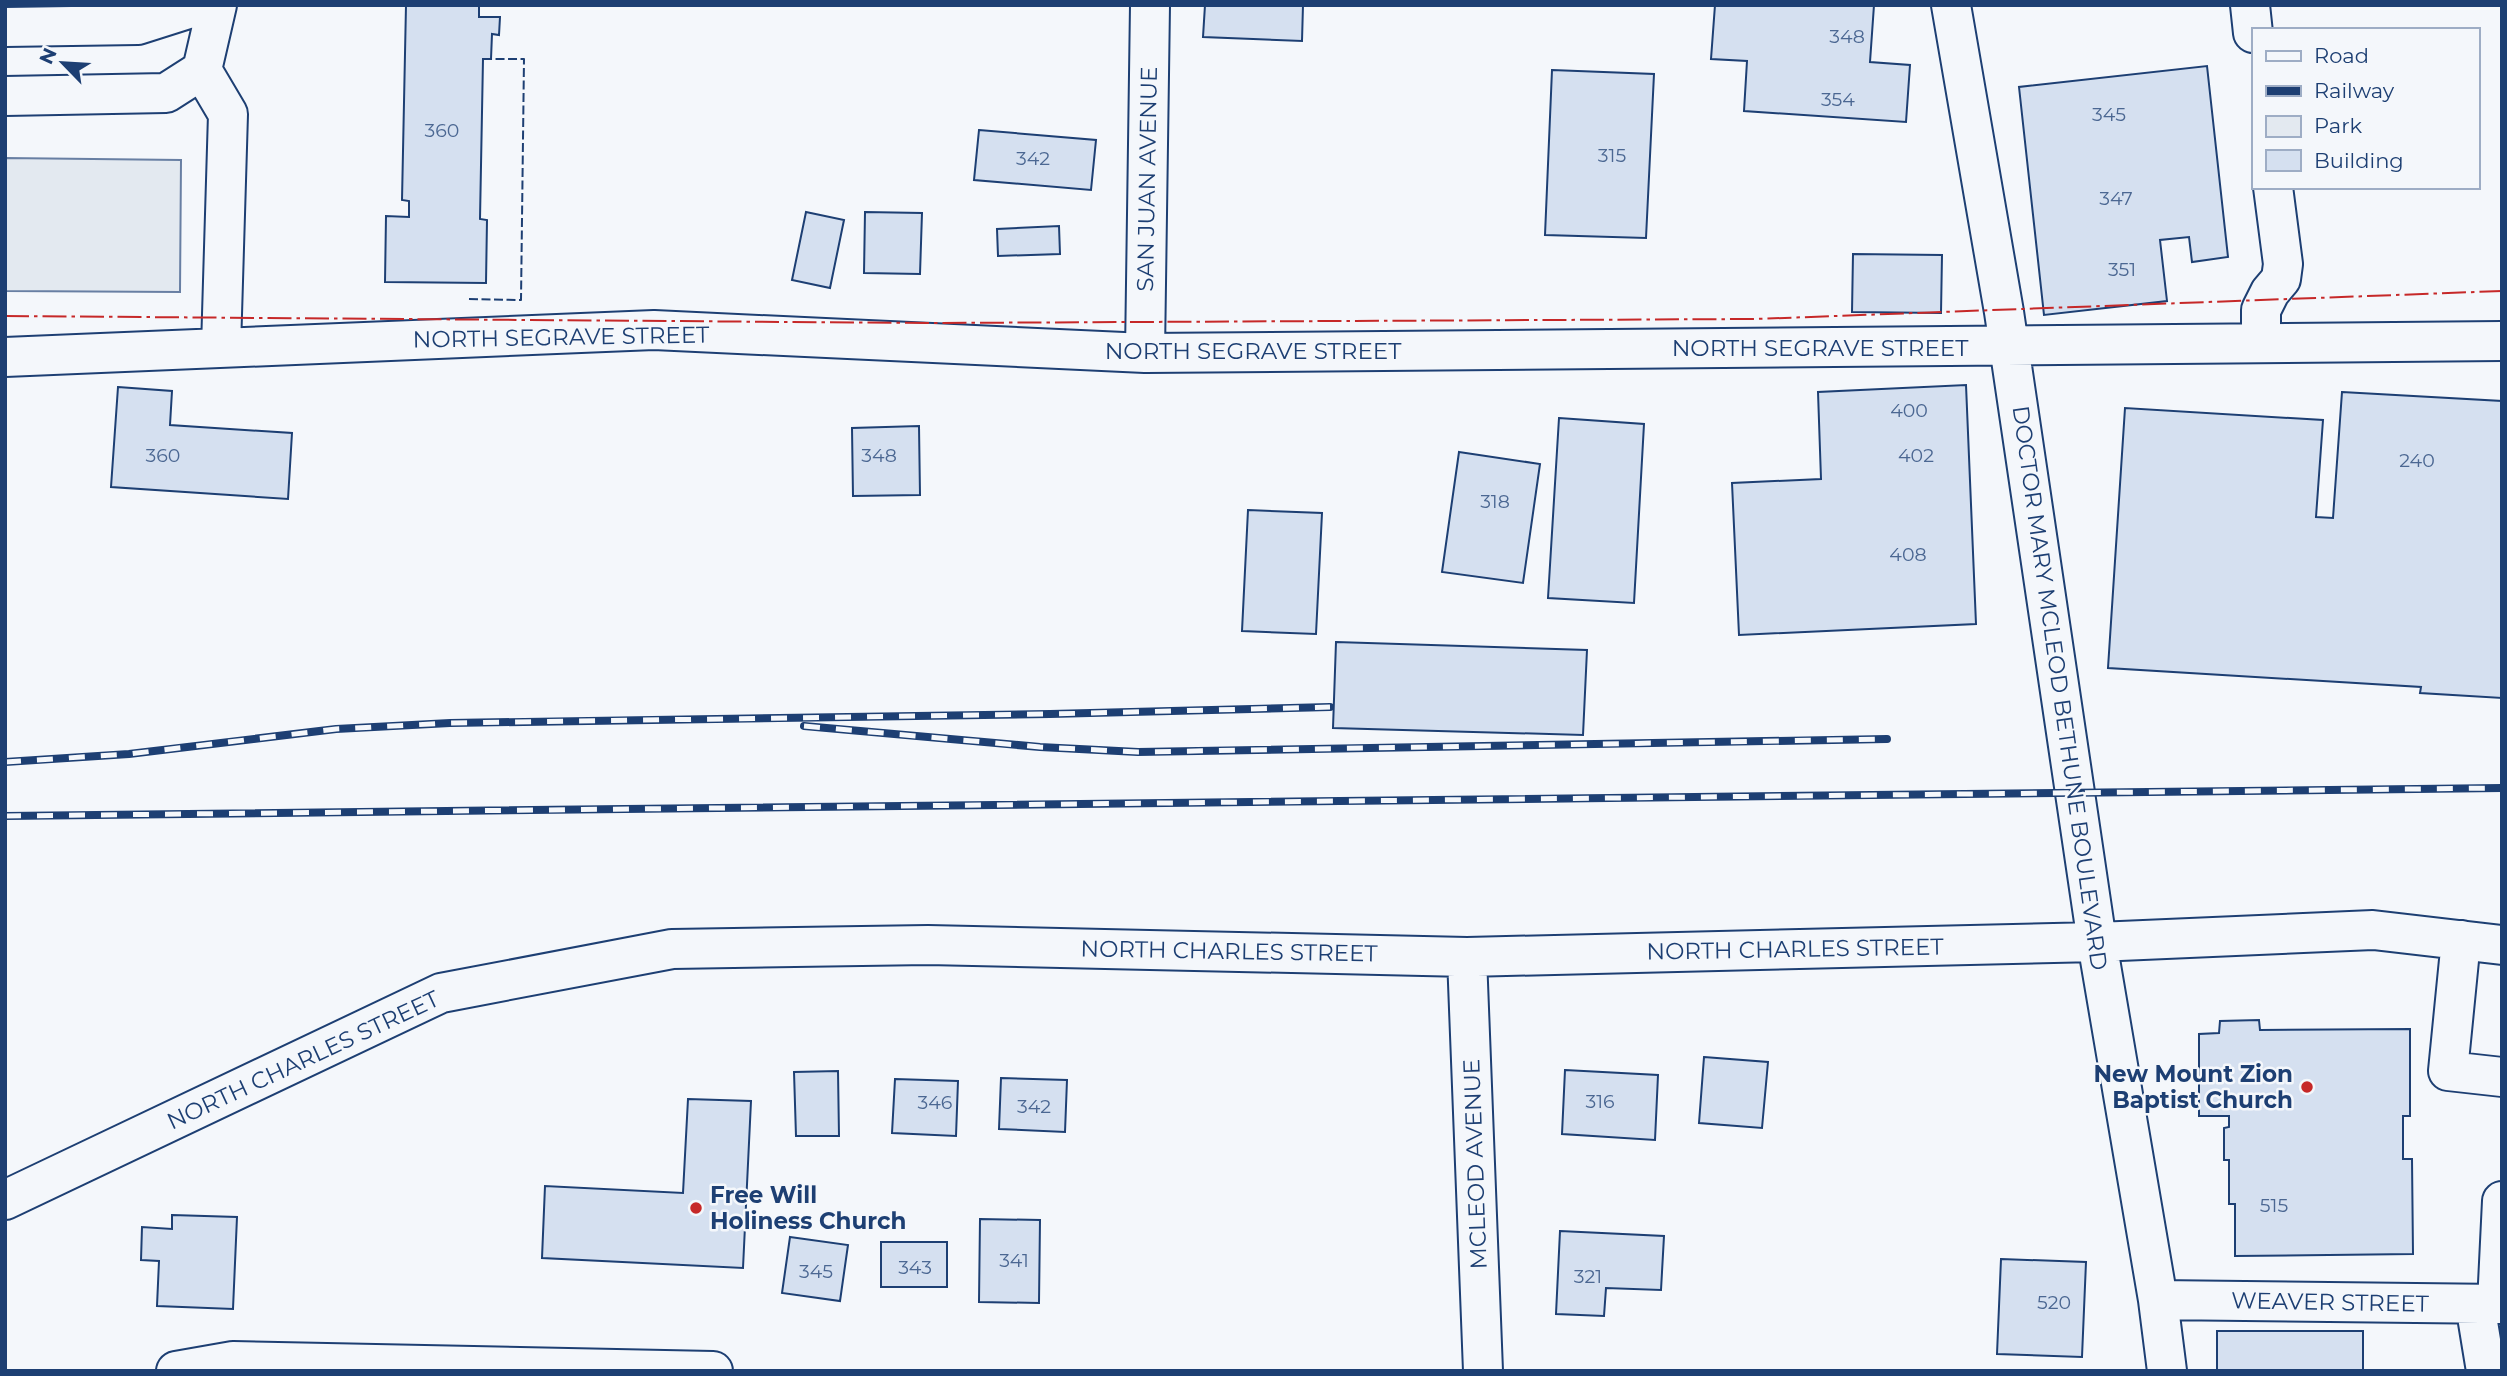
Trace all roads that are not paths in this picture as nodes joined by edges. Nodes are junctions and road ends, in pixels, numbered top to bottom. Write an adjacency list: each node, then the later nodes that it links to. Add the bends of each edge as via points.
1 (201, 5): 6 (street, via 138,25)
2 (217, 5): 8 (street)
3 (1150, 5): 15 (street, SAN JUAN AVENUE)
4 (1951, 5): 13 (street, DOCTOR MARY MCLEOD BETHUNE BOULEVARD)
5 (2250, 5): 7 (street)
6 (5, 27)
7 (2252, 28)
8 (202, 70): 9 (street, via 166,93); 14 (street, via 228,114)
9 (5, 96)
10 (2273, 189): 12 (street, via 2283,264 2281,279 2261,310)
11 (2502, 341): 12 (street, NORTH SEGRAVE STREET)
12 (2261, 343): 13 (street, NORTH SEGRAVE STREET)
13 (2009, 346): 15 (street, NORTH SEGRAVE STREET); 18 (street, DOCTOR MARY MCLEOD BETHUNE BOULEVARD)
14 (221, 348): 15 (street, NORTH SEGRAVE STREET, via 654,330); 16 (street, NORTH SEGRAVE STREET)
15 (1145, 353)
16 (5, 357)
17 (2461, 940): 18 (street, NORTH CHARLES STREET, via 2373,930); 19 (street, NORTH CHARLES STREET); 21 (street, via 2448,1072)
18 (2097, 942): 20 (street, NORTH CHARLES STREET); 24 (street, DOCTOR MARY MCLEOD BETHUNE BOULEVARD)
19 (2502, 945)
20 (1467, 957): 22 (street, NORTH CHARLES STREET, via 928,944 673,949 441,993); 28 (street, MCLEOD AVENUE)
21 (2502, 1077)
22 (5, 1200)
23 (2502, 1201): 25 (street)
24 (2158, 1300): 25 (street, WEAVER STREET); 29 (street, DOCTOR MARY MCLEOD BETHUNE BOULEVARD)
25 (2491, 1304): 30 (street)
26 (176, 1371): 27 (street, via 233,1361)
27 (713, 1371)
28 (1482, 1371)
29 (2167, 1371)
30 (2486, 1371)

